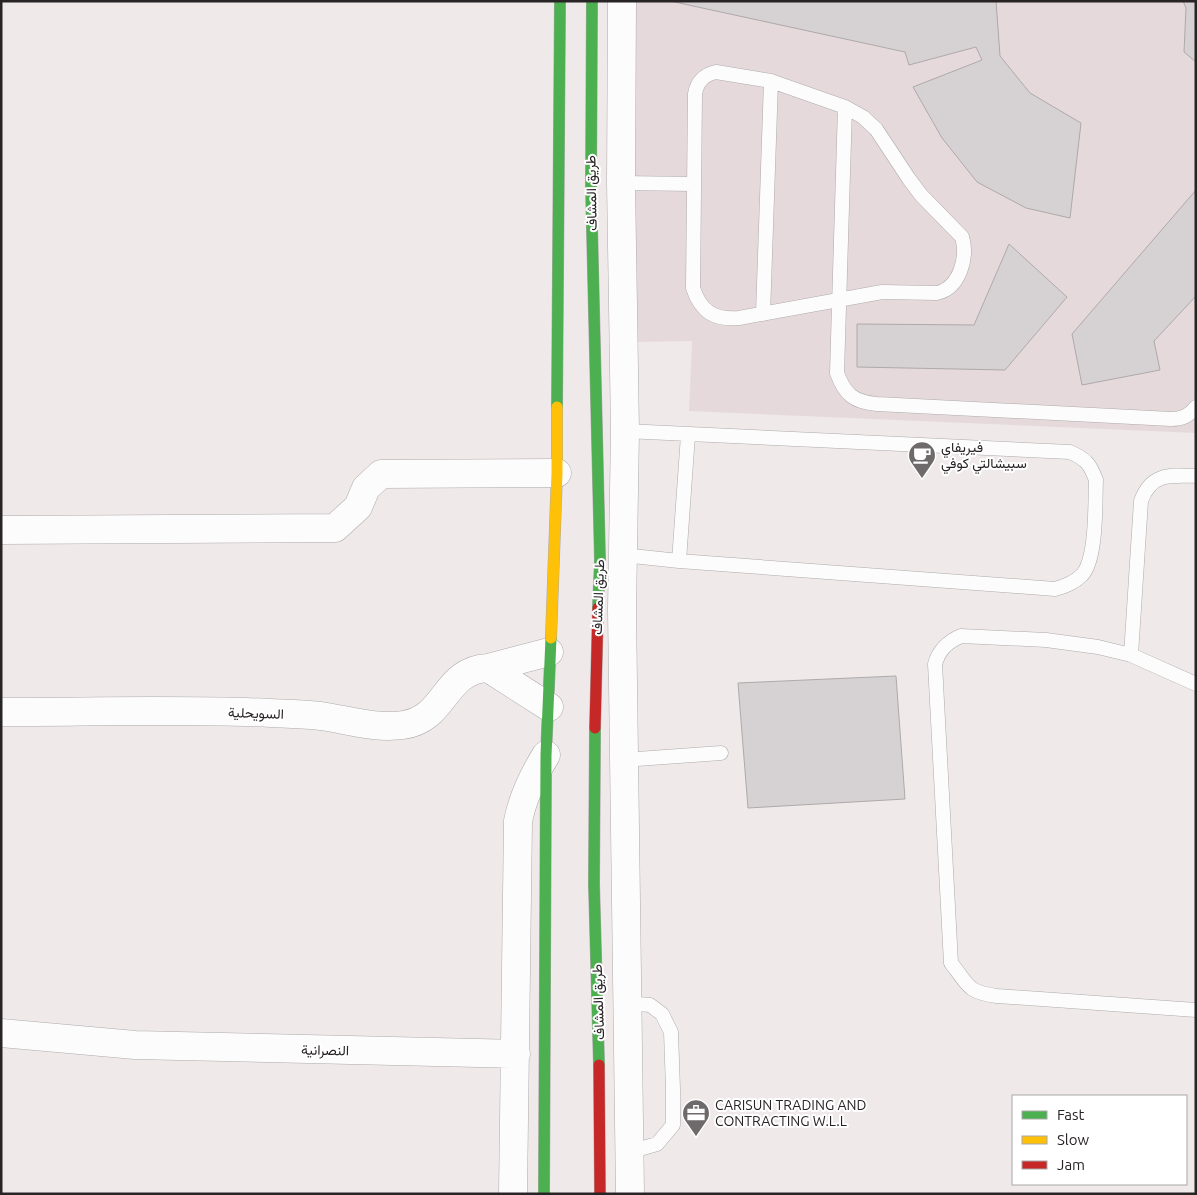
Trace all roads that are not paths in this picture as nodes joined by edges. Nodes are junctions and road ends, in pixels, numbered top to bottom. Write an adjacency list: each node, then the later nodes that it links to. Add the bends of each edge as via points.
1 (560, 1): 13 (street)
2 (592, 1): 34 (street, طريق المشاف, via 591,186 600,560 594,884)
3 (622, 1): 6 (street, طريق المشاف)
4 (771, 81): 5 (lane); 7 (lane, via 716,72 701,79 695,94); 9 (lane)
5 (845, 107): 8 (lane); 8 (lane, via 876,129 921,194 962,236 965,255 953,284 943,292 882,292)
6 (621, 183): 7 (lane); 11 (street, طريق المشاف)
7 (694, 184): 9 (lane, via 692,276 697,300 715,316 727,319)
8 (840, 298): 9 (lane); 10 (lane, via 837,373 842,386 864,403 1171,419 1182,418)
9 (763, 314)
10 (1196, 407)
11 (625, 432): 12 (lane); 16 (street, طريق المشاف)
12 (688, 435): 17 (lane); 17 (lane, via 1070,452 1082,458 1096,480 1093,544 1091,559 1083,574 1070,584 1055,589)
13 (557, 473): 15 (street, via 381,474 366,488 358,507 335,528); 18 (street)
14 (1196, 476): 19 (lane, via 1168,475 1159,478 1144,492)
15 (1, 530)
16 (623, 555): 17 (lane); 26 (street, طريق المشاف)
17 (679, 561)
18 (549, 652): 20 (street, السويحلية); 22 (street)
19 (1131, 655): 21 (lane); 28 (lane, via 1074,643 972,636 952,640 938,654 935,674 952,964 968,987 982,994)
20 (488, 668): 22 (street); 23 (street, السويحلية, via 461,676 424,719 395,726 269,713)
21 (1196, 684)
22 (549, 707): 25 (street)
23 (1, 712)
24 (721, 752): 26 (lane)
25 (546, 755): 30 (street, via 532,777 518,821); 33 (street)
26 (623, 760): 27 (street, طريق المشاف)
27 (626, 1002): 31 (street, طريق المشاف); 31 (lane, via 650,1005 662,1014 671,1032 673,1089 673,1125 657,1144)
28 (1196, 1010)
29 (1, 1033): 30 (street, النصرانية, via 135,1045)
30 (516, 1054): 32 (street)
31 (629, 1152): 35 (street, طريق المشاف)
32 (513, 1194)
33 (544, 1194)
34 (600, 1194)
35 (630, 1194)

